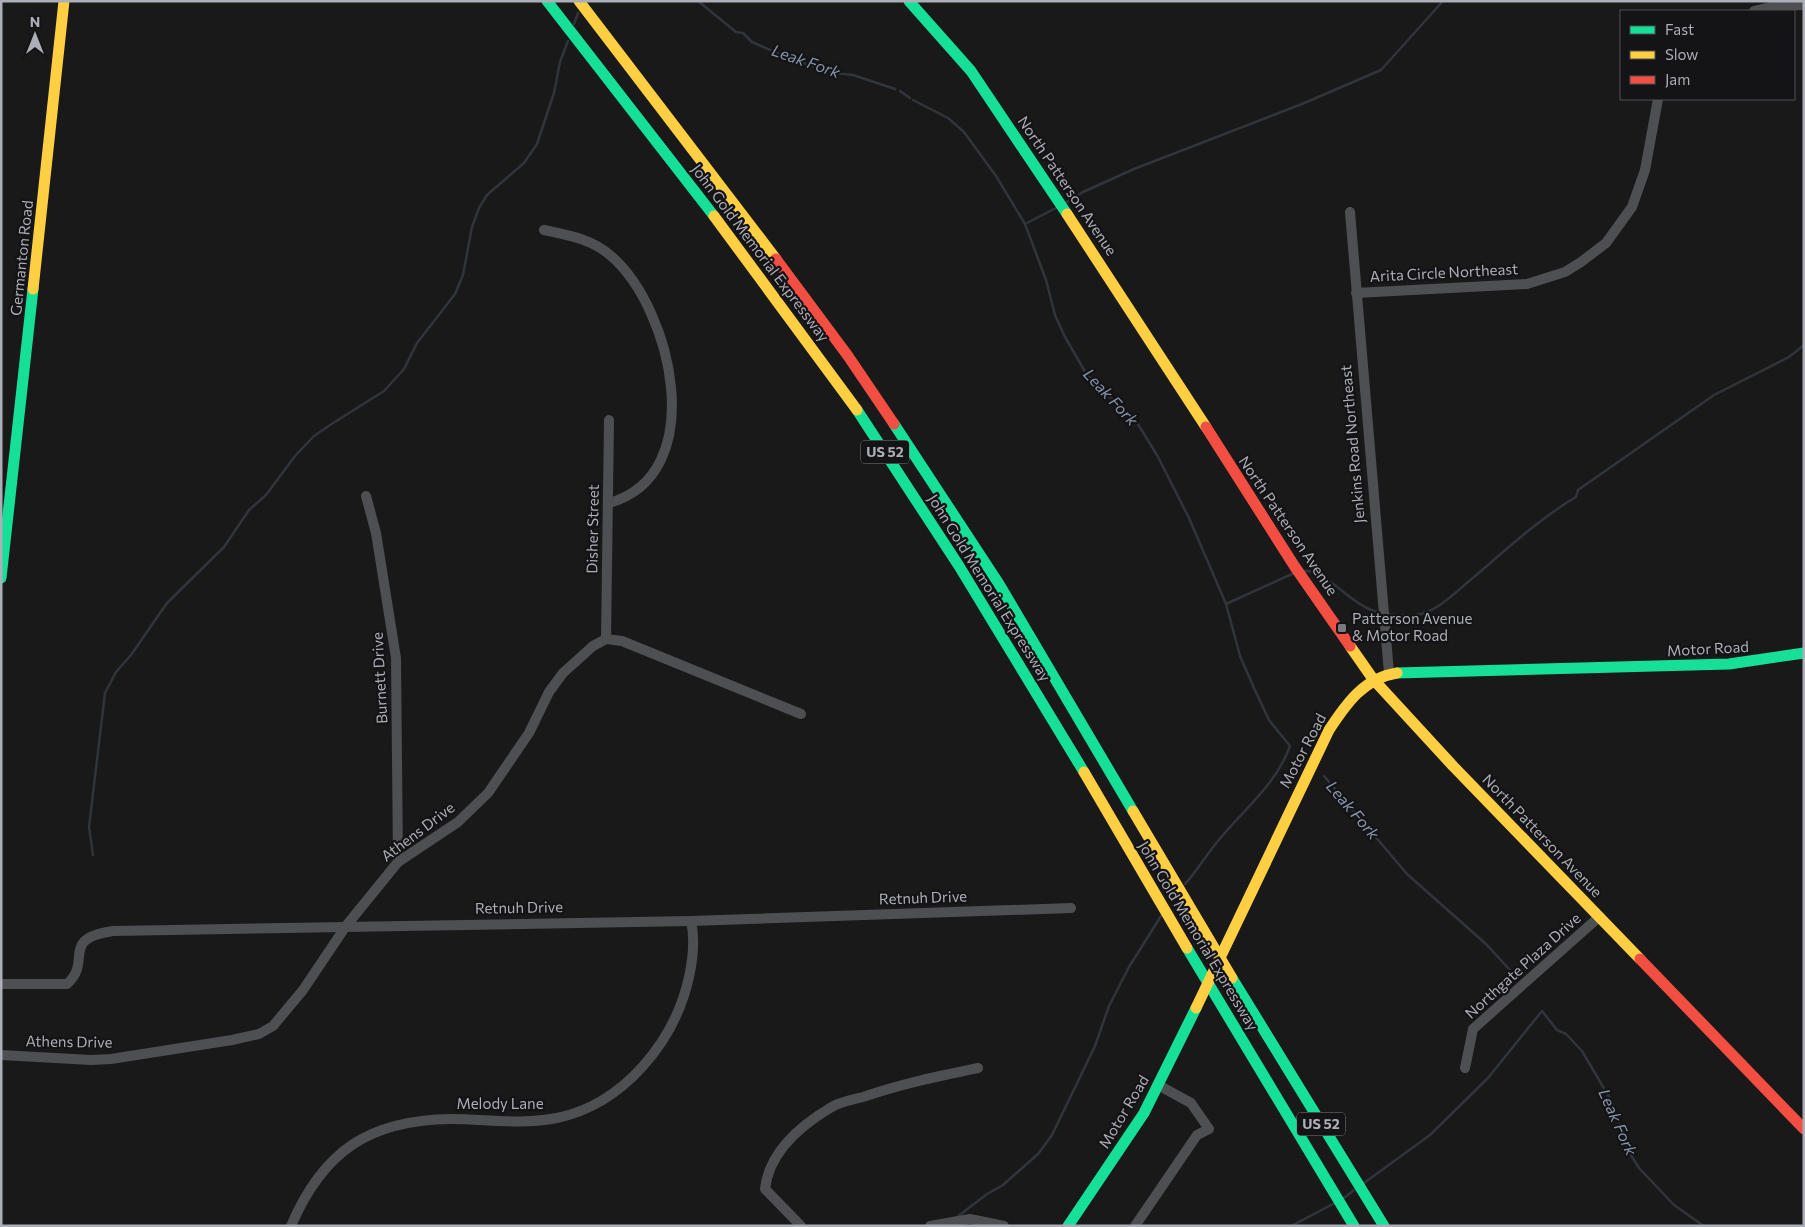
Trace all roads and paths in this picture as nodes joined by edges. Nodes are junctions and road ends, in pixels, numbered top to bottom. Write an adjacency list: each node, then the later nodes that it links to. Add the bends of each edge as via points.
1 (64, 1): 14 (main road, Germanton Road)
2 (547, 1): 37 (main road, John Gold Memorial Expressway / US 52, via 738,247 888,457 1044,705)
3 (579, 1): 38 (main road, John Gold Memorial Expressway / US 52, via 744,215 900,431 999,584 1258,1022)
4 (909, 1): 18 (main road, North Patterson Avenue, via 971,71 1102,264 1295,567)
5 (1804, 5): 6 (street)
6 (1758, 10)
7 (1658, 100): 10 (street, Arita Circle Northeast, via 1645,170 1632,207 1606,242 1582,262 1564,272 1527,284)
8 (1350, 212): 10 (street, Jenkins Road Northeast)
9 (544, 230): 13 (street, via 577,236 611,255 632,278 645,300 666,355 672,412 663,457 648,482 625,499)
10 (1356, 293): 17 (street, Jenkins Road Northeast)
11 (610, 420): 13 (street, Disher Street)
12 (366, 496): 20 (street, Burnett Drive, via 376,533 396,658)
13 (608, 503): 15 (street, Disher Street)
14 (1, 578)
15 (606, 639): 19 (street, via 622,641); 20 (street, Athens Drive, via 580,655 563,673 549,692 529,733 488,793 458,822)
16 (1804, 653): 17 (main road, Motor Road, via 1729,664)
17 (1389, 673): 18 (main road, Motor Road)
18 (1373, 679): 22 (main road, North Patterson Avenue); 29 (main road, Motor Road, via 1347,702 1321,745)
19 (802, 714)
20 (398, 862): 24 (street, Athens Drive)
21 (1071, 908): 23 (street, Retnuh Drive)
22 (1599, 917): 28 (street, Northgate Plaza Drive, via 1473,1029); 30 (main road, North Patterson Avenue)
23 (691, 921): 24 (street, Retnuh Drive); 31 (street, Melody Lane, via 691,966 678,1015 648,1061 624,1083 591,1105 558,1118 519,1122 408,1121 361,1138 341,1152 318,1177 302,1200)
24 (346, 926): 25 (street, Retnuh Drive, via 94,934 80,946 73,979 67,984); 26 (street, Athens Drive, via 304,990 279,1021 259,1034 170,1051 91,1060)
25 (1, 984)
26 (1, 1055)
27 (978, 1068): 32 (street, via 907,1082 831,1107 792,1137 776,1155 767,1173 765,1189)
28 (1465, 1068)
29 (1158, 1086): 35 (main road, Motor Road, via 1144,1113); 36 (street, via 1192,1103 1209,1129 1197,1135)
30 (1802, 1124)
31 (291, 1226)
32 (800, 1226)
33 (930, 1226): 34 (street, via 970,1219)
34 (1004, 1226)
35 (1068, 1226)
36 (1135, 1226)
37 (1354, 1226)
38 (1384, 1226)

